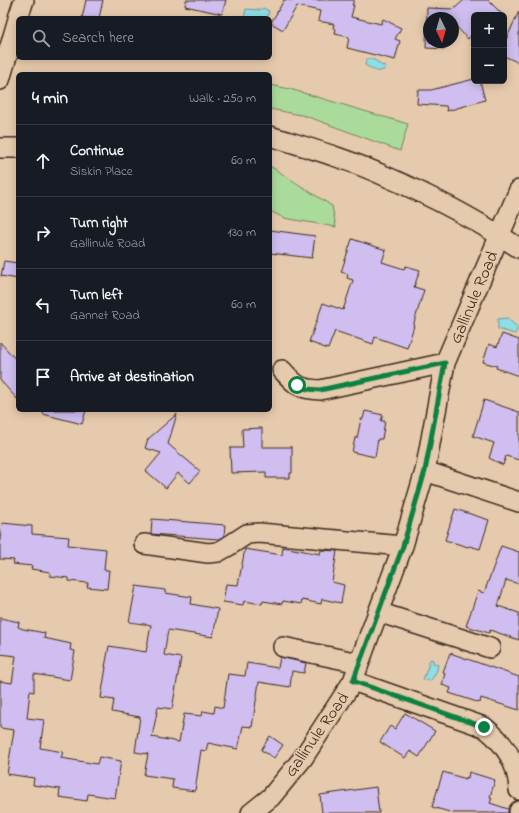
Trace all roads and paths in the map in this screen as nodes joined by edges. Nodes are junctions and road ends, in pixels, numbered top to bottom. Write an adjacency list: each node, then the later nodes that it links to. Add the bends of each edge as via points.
1 (24, 0): 2 (street)
2 (19, 16)
3 (16, 26): 4 (street)
4 (5, 74)
5 (272, 137): 9 (street, via 384,175 444,204)
6 (0, 148): 7 (street)
7 (16, 148)
8 (519, 190): 9 (street, Gallinule Road)
9 (499, 235): 10 (street); 11 (street, Gallinule Road)
10 (519, 248)
11 (445, 363): 12 (street, via 320,390 297,385); 13 (street, Gallinule Road)
12 (282, 370)
13 (425, 471): 14 (street); 16 (street, Gallinule Road)
14 (519, 502)
15 (144, 544): 16 (street, via 208,553 218,552 247,534 259,533)
16 (403, 546): 17 (street, Gallinule Road)
17 (378, 612): 19 (street); 20 (street, Gallinule Road)
18 (283, 647): 20 (street)
19 (490, 648)
20 (359, 663): 21 (street, Gallinule Road)
21 (353, 681): 22 (street, via 484,727 494,734 512,758); 23 (street, Gallinule Road, via 303,758 271,797)
22 (519, 790)
23 (251, 813)

